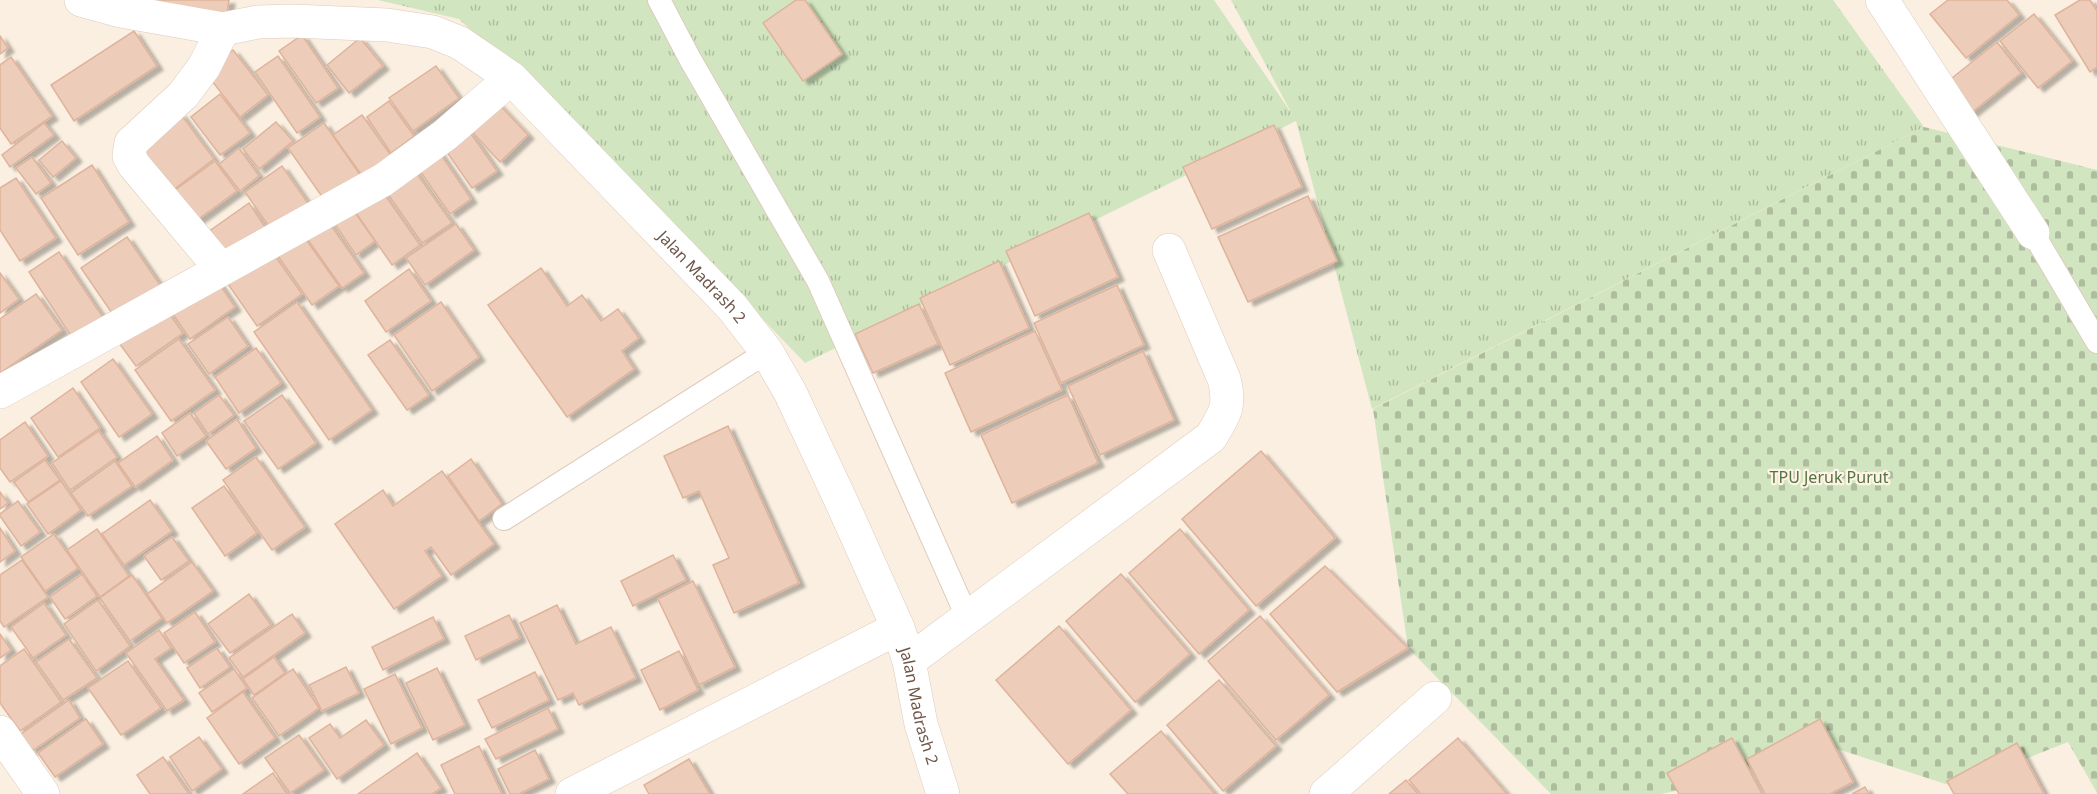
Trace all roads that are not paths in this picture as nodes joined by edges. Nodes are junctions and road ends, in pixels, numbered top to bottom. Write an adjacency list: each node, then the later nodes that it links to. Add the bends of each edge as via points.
1 (81, 0): 4 (street)
2 (659, 0): 13 (lane, via 818,281)
3 (1882, 0): 6 (street)
4 (223, 29): 5 (street, Jalan Madrash 2, via 293,21 433,32 460,43); 8 (street, via 204,67 183,95 131,143 129,156)
5 (511, 78): 8 (street, via 411,162); 10 (street, Jalan Madrash 2, via 732,307)
6 (2033, 233): 9 (lane)
7 (1169, 250): 13 (street, via 1224,379 1226,413 1211,437)
8 (221, 269): 11 (street)
9 (2097, 342)
10 (767, 352): 12 (lane); 14 (street, Jalan Madrash 2, via 790,392)
11 (0, 392)
12 (504, 519)
13 (968, 619): 15 (street)
14 (898, 628): 15 (street, Jalan Madrash 2); 19 (street)
15 (909, 661): 20 (street, Jalan Madrash 2, via 921,724)
16 (1435, 698): 21 (street)
17 (0, 732): 18 (street)
18 (43, 794)
19 (572, 794)
20 (943, 794)
21 (1326, 794)

